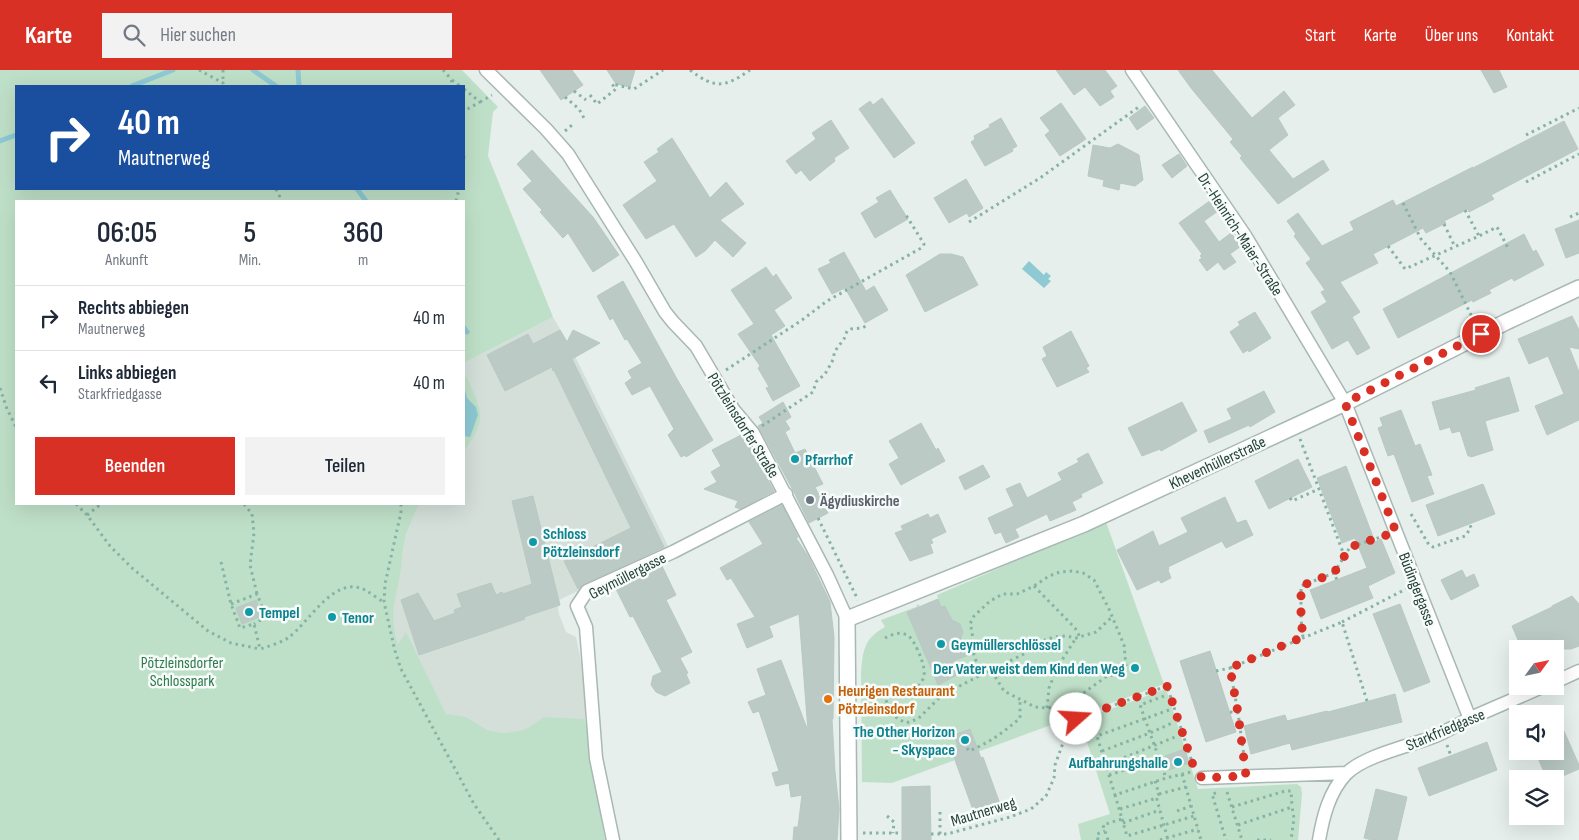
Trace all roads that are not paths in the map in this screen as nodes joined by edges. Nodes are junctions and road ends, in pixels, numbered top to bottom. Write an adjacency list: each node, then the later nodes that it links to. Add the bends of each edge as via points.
1 (486, 70): 5 (street, Pötzleinsdorfer Straße, via 568,154 665,312 696,346 733,409 752,433)
2 (1132, 70): 4 (street, Dr.-Heinrich-Maier-Straße, via 1246,237)
3 (1579, 288): 4 (street, Khevenhüllerstraße)
4 (1345, 403): 6 (street, Khevenhüllerstraße, via 1084,524); 10 (street, Büdingergasse)
5 (786, 494): 6 (street, Pötzleinsdorfer Straße); 14 (street, Geymüllergasse, via 587,592 577,606 586,627 596,758)
6 (847, 619): 13 (street, Pötzleinsdorfer Straße)
7 (1579, 671): 8 (street)
8 (1564, 678)
9 (1524, 695): 10 (street, Starkfriedgasse)
10 (1470, 719): 12 (street, Starkfriedgasse, via 1366,761)
11 (1198, 773): 12 (street, Starkfriedgasse, via 1246,776)
12 (1346, 773): 15 (street, Starkfriedgasse, via 1324,814)
13 (849, 837)
14 (613, 840)
15 (1319, 840)

